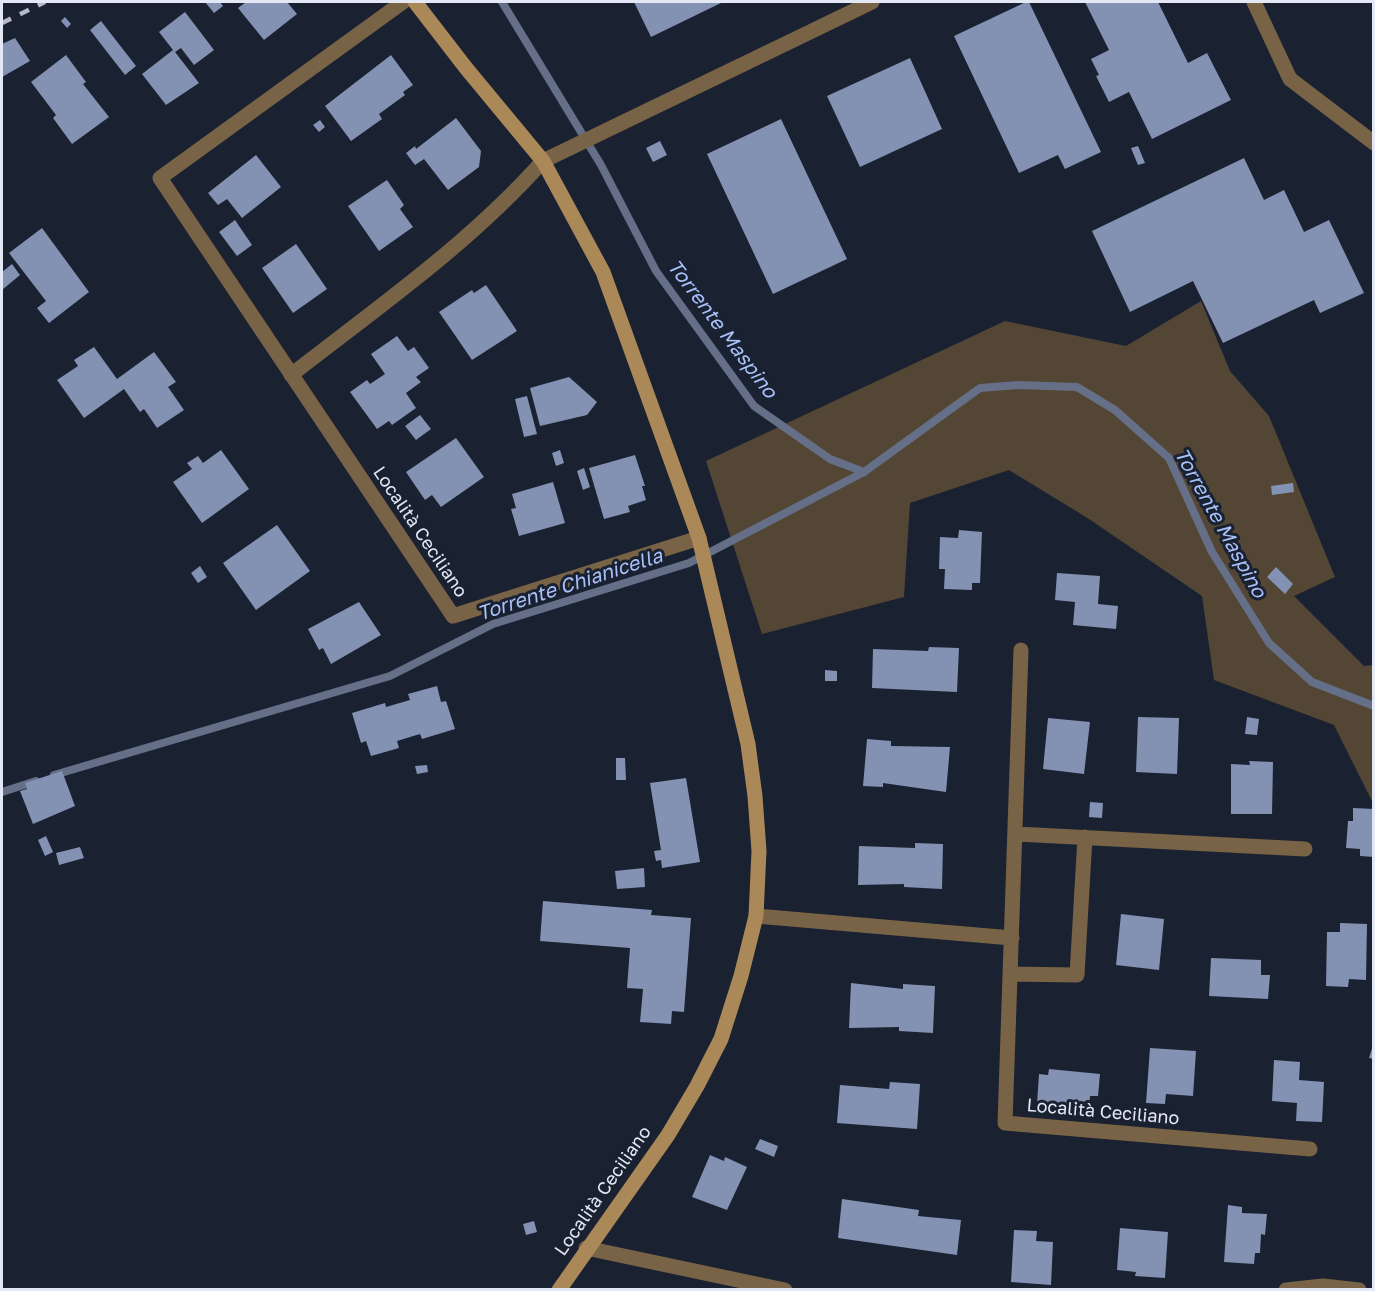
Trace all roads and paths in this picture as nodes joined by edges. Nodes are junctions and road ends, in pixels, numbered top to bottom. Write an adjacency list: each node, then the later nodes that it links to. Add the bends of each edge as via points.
1 (403, 2): 7 (street, Località Ceciliano, via 160,178)
2 (415, 2): 6 (street, Località Ceciliano)
3 (872, 2): 6 (street)
4 (1254, 2): 5 (street, via 1290,79)
5 (1374, 143)
6 (543, 161): 7 (street, via 457,246); 8 (street, Località Ceciliano, via 608,282)
7 (291, 375): 8 (street, Località Ceciliano, via 453,616)
8 (699, 538): 13 (street, Località Ceciliano, via 752,771 759,851)
9 (1021, 650): 10 (street, Località Ceciliano)
10 (1017, 834): 11 (street); 14 (street, Località Ceciliano)
11 (1085, 837): 12 (street); 15 (street, via 1077,975)
12 (1305, 849)
13 (756, 916): 14 (street); 17 (street, Località Ceciliano, via 721,1040 697,1086 630,1191)
14 (1012, 938): 15 (street, Località Ceciliano)
15 (1010, 974): 16 (street, Località Ceciliano, via 1005,1123)
16 (1310, 1149)
17 (586, 1248): 18 (street, Località Ceciliano); 19 (street)
18 (559, 1290)
19 (785, 1290)
20 (1286, 1290): 21 (street, via 1323,1286)
21 (1359, 1290)

